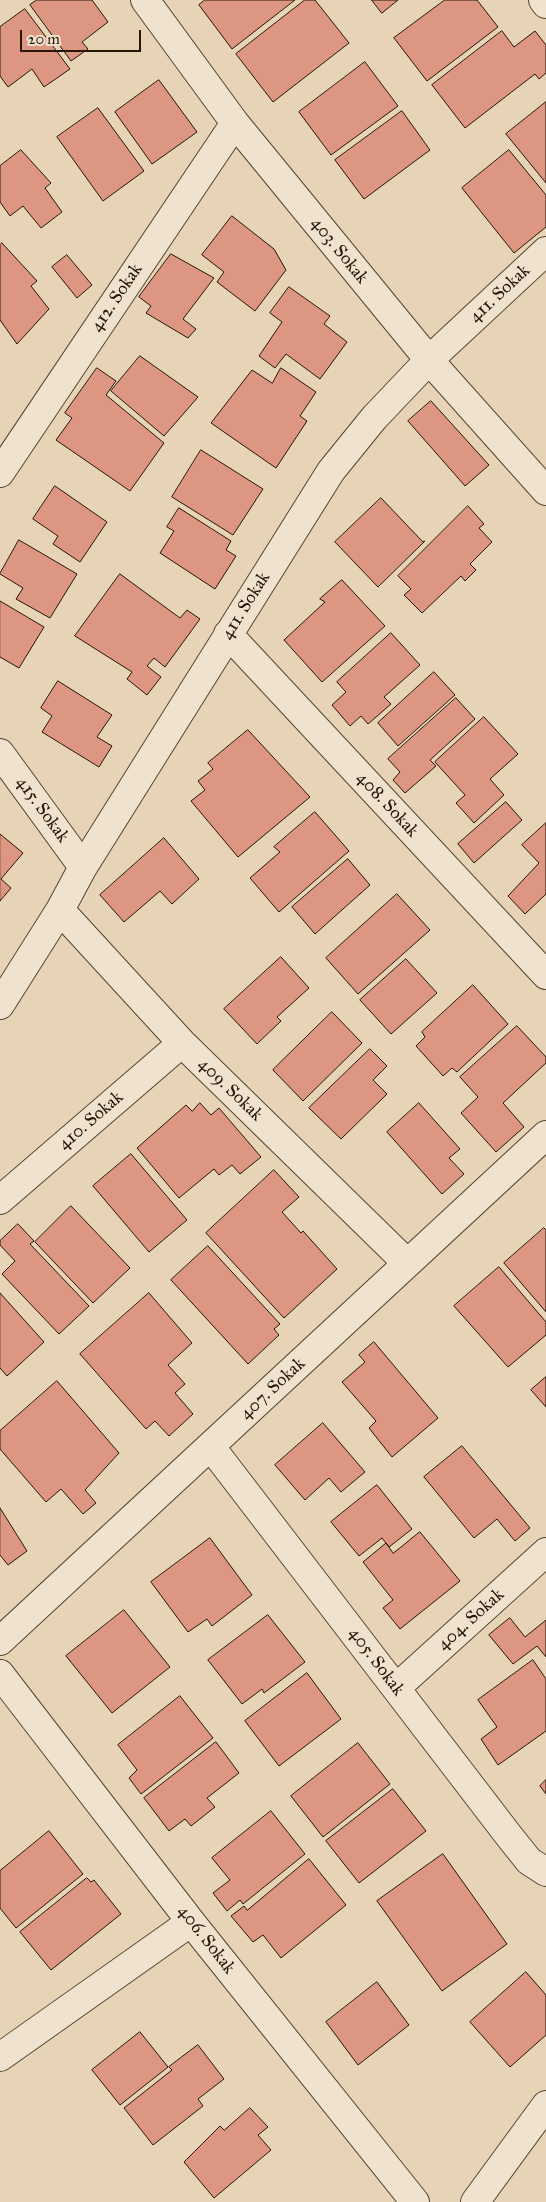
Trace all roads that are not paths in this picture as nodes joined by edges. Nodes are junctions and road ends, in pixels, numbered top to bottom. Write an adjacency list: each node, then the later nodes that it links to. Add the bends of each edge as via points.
1 (145, 0): 4 (street, 403. Sokak)
2 (543, 0): 3 (street)
3 (546, 4)
4 (235, 123): 6 (street, 403. Sokak); 7 (street, 412. Sokak)
5 (546, 251): 6 (street, 411. Sokak)
6 (429, 360): 8 (street, 403. Sokak); 9 (street, 411. Sokak, via 374,418 331,471)
7 (0, 473)
8 (546, 491)
9 (228, 634): 11 (street, 411. Sokak); 13 (street, 408. Sokak)
10 (0, 753): 11 (street, 415. Sokak)
11 (83, 867): 12 (street, 411. Sokak)
12 (60, 910): 14 (street, 411. Sokak); 15 (street, 409. Sokak)
13 (546, 975)
14 (0, 1005)
15 (182, 1043): 17 (street, 410. Sokak); 18 (street, 409. Sokak)
16 (546, 1135): 18 (street, 407. Sokak)
17 (0, 1200)
18 (407, 1263): 19 (street, 407. Sokak)
19 (211, 1447): 21 (street, 407. Sokak); 23 (street, 405. Sokak)
20 (546, 1552): 23 (street, 404. Sokak)
21 (0, 1641)
22 (0, 1674): 25 (street, 406. Sokak)
23 (396, 1688): 24 (street, 405. Sokak, via 524,1855)
24 (546, 1872)
25 (191, 1922): 26 (street); 28 (street, 406. Sokak)
26 (0, 2057)
27 (546, 2105): 29 (street)
28 (415, 2202)
29 (475, 2202)

